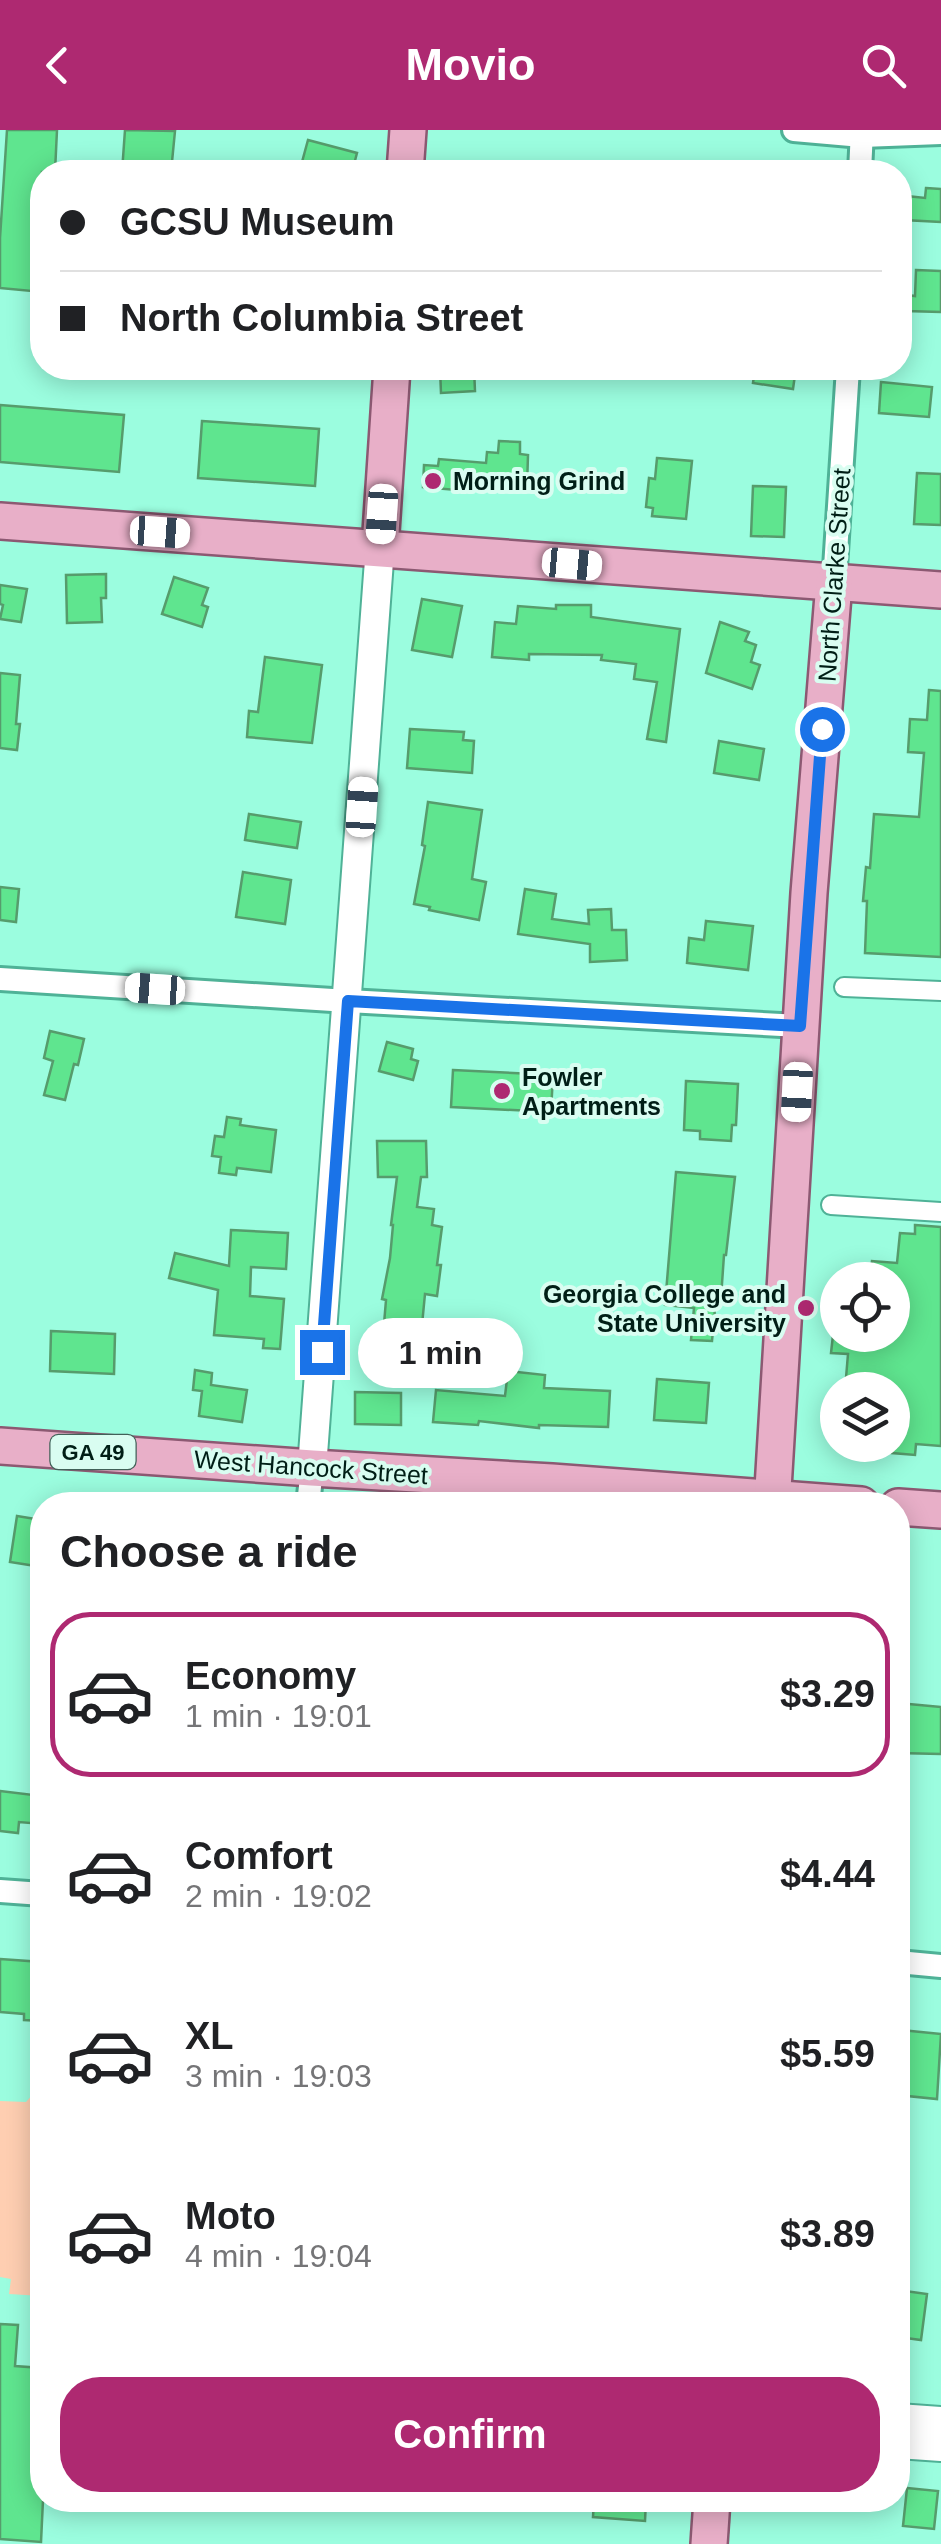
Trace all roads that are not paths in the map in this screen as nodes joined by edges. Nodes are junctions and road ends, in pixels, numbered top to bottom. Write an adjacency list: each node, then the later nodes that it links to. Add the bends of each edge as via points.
1 (408, 130): 5 (main road)
2 (794, 130): 3 (street)
3 (862, 133): 4 (street); 6 (street)
4 (941, 133)
5 (406, 160)
6 (861, 160)
7 (391, 380): 10 (main road)
8 (847, 380): 11 (street, North Clarke Street)
9 (0, 521): 10 (main road)
10 (380, 547): 11 (main road); 16 (street)
11 (834, 582): 12 (main road); 17 (main road, North Clarke Street)
12 (941, 590)
13 (0, 979): 16 (street)
14 (844, 987): 15 (street)
15 (941, 991)
16 (348, 1001): 17 (street); 21 (street)
17 (800, 1026): 24 (main road, North Clarke Street)
18 (832, 1205): 19 (street)
19 (941, 1212)
20 (0, 1446): 21 (main road, West Hancock Street / GA 49)
21 (312, 1468): 22 (street); 23 (main road, West Hancock Street / GA 49)
22 (309, 1492)
23 (662, 1492)
24 (773, 1492)
25 (910, 1508): 26 (main road)
26 (941, 1510)
27 (0, 1890): 28 (street)
28 (30, 1893)
29 (910, 1963): 30 (street)
30 (941, 1966)
31 (910, 2419): 32 (street)
32 (941, 2421)
33 (910, 2445): 34 (street)
34 (941, 2447)
35 (711, 2512): 36 (main road)
36 (709, 2544)

